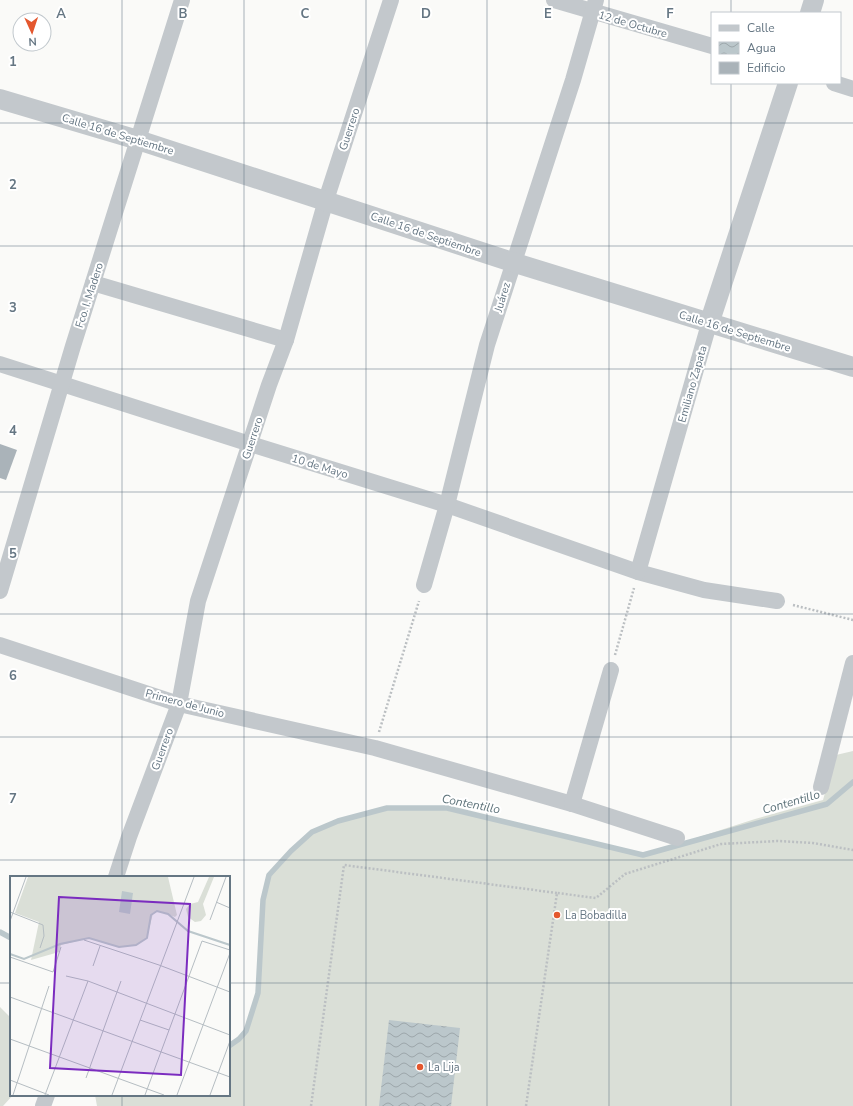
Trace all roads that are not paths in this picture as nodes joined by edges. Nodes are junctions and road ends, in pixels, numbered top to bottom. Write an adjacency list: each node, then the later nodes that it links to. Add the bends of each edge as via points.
1 (182, 0): 12 (street, Fco. I. Madero)
2 (391, 0): 13 (street, Guerrero)
3 (554, 0): 5 (street, 12 de Octubre)
4 (814, 0): 6 (street)
5 (594, 6): 7 (street, 12 de Octubre); 14 (street, Juárez, via 573,80)
6 (810, 12)
7 (711, 46)
8 (788, 84): 16 (street, Emiliano Zapata)
9 (837, 84): 10 (street)
10 (853, 89)
11 (0, 99): 12 (street, Calle 16 de Septiembre)
12 (138, 140): 13 (street, Calle 16 de Septiembre); 15 (street, Fco. I. Madero)
13 (326, 200): 14 (street, Calle 16 de Septiembre); 17 (street, Guerrero)
14 (512, 262): 16 (street, Calle 16 de Septiembre); 22 (street, Juárez, via 487,345)
15 (92, 284): 17 (street); 20 (street, Fco. I. Madero)
16 (709, 324): 19 (street, Calle 16 de Septiembre); 23 (street, Emiliano Zapata)
17 (286, 340): 21 (street, Guerrero)
18 (0, 364): 20 (street, 10 de Mayo)
19 (853, 367)
20 (63, 383): 21 (street, 10 de Mayo); 25 (street, Fco. I. Madero)
21 (250, 444): 22 (street, 10 de Mayo); 30 (street, Guerrero, via 198,601)
22 (447, 505): 23 (street, 10 de Mayo); 24 (street, Juárez)
23 (638, 572): 26 (street, 10 de Mayo, via 704,590)
24 (424, 585)
25 (0, 591)
26 (777, 601)
27 (0, 645): 30 (street, Primero de Junio)
28 (853, 663): 31 (street)
29 (611, 670): 32 (street)
30 (179, 704): 32 (street, Primero de Junio, via 375,748); 34 (street, Guerrero)
31 (821, 787)
32 (572, 804): 33 (street, Primero de Junio)
33 (677, 838)
34 (116, 876)
35 (46, 1096): 36 (street)
36 (43, 1106)

